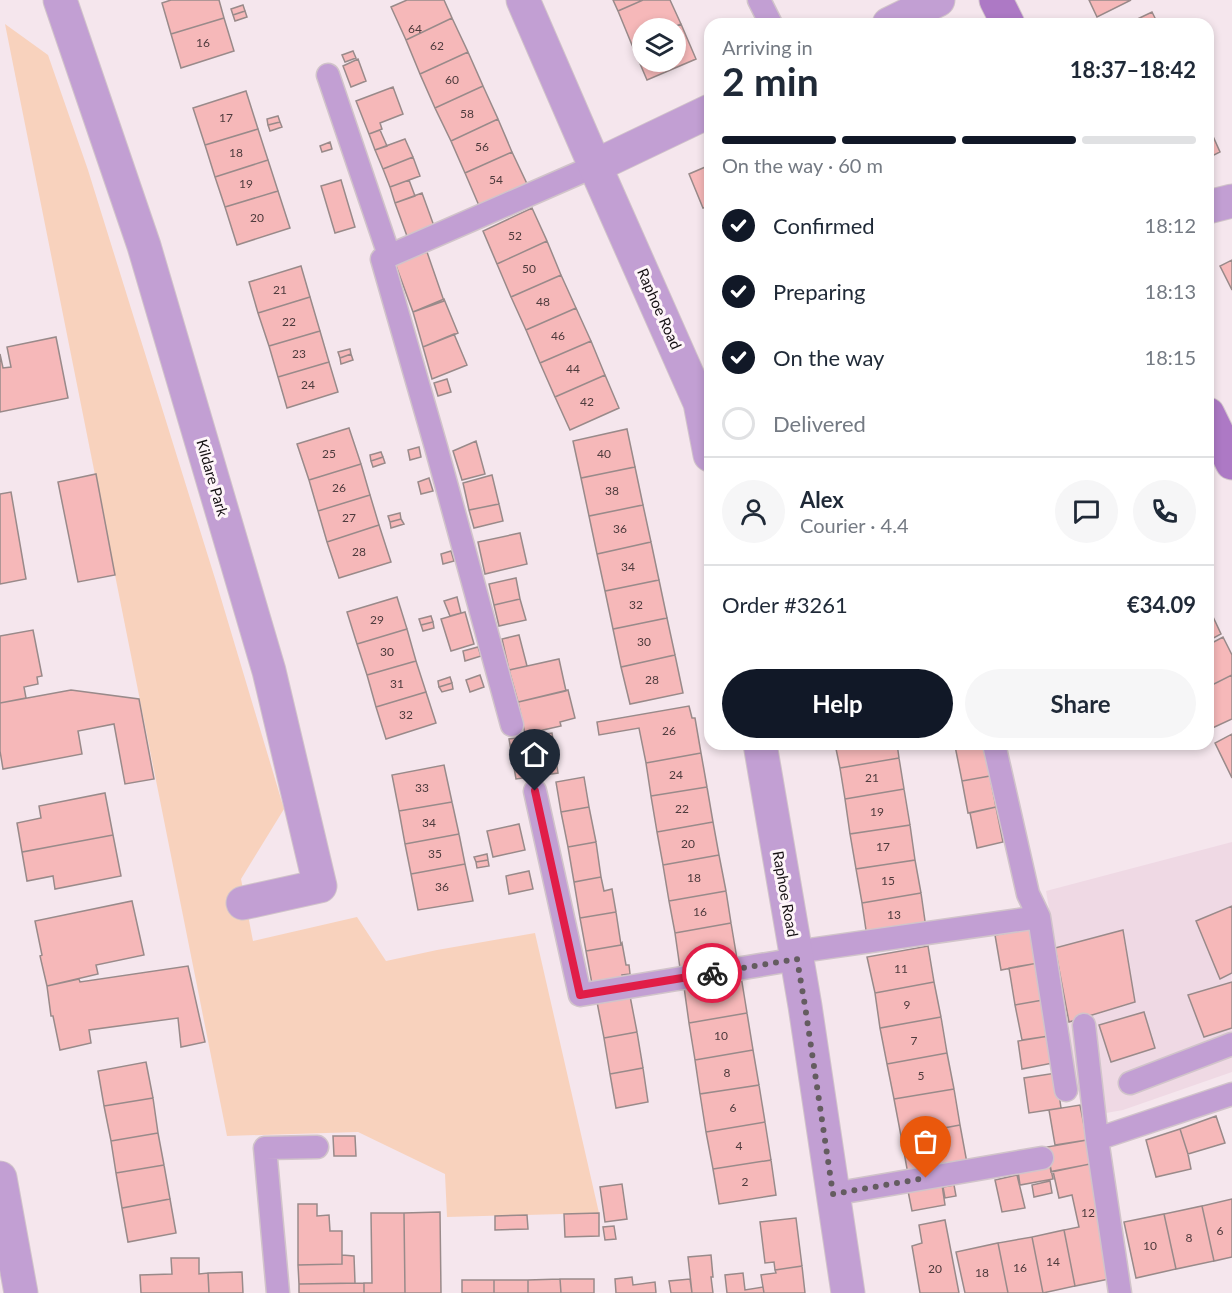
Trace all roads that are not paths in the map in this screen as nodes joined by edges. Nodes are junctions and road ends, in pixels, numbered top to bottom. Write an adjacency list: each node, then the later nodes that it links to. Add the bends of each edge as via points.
1 (60, 0): 22 (street, Kildare Park, via 148,258 269,671 320,886)
2 (524, 0): 11 (street, Raphoe Road)
3 (759, 0): 6 (lane)
4 (938, 0): 7 (street)
5 (996, 0): 8 (main road)
6 (768, 18)
7 (901, 18)
8 (1005, 18)
9 (328, 75): 14 (lane)
10 (704, 114): 11 (street)
11 (595, 166): 14 (lane); 15 (street, Raphoe Road, via 700,403)
12 (1232, 201): 13 (street)
13 (1214, 206)
14 (388, 255): 18 (lane, via 382,259)
15 (704, 424)
16 (1214, 426): 17 (main road)
17 (1232, 463)
18 (512, 725)
19 (761, 750): 24 (street, Raphoe Road)
20 (995, 750): 23 (lane, via 1028,894)
21 (535, 791): 24 (lane, via 580,995)
22 (243, 903)
23 (1039, 917): 24 (lane); 28 (lane)
24 (796, 956): 34 (street, Raphoe Road)
25 (1084, 1024): 30 (lane)
26 (1232, 1044): 27 (lane)
27 (1130, 1083)
28 (1066, 1090)
29 (1232, 1094): 30 (lane)
30 (1097, 1139): 38 (lane)
31 (317, 1147): 36 (lane, via 265,1148)
32 (1042, 1158): 34 (lane)
33 (0, 1178): 35 (street)
34 (833, 1194): 37 (street, Raphoe Road)
35 (19, 1292)
36 (278, 1293)
37 (848, 1293)
38 (1120, 1293)

